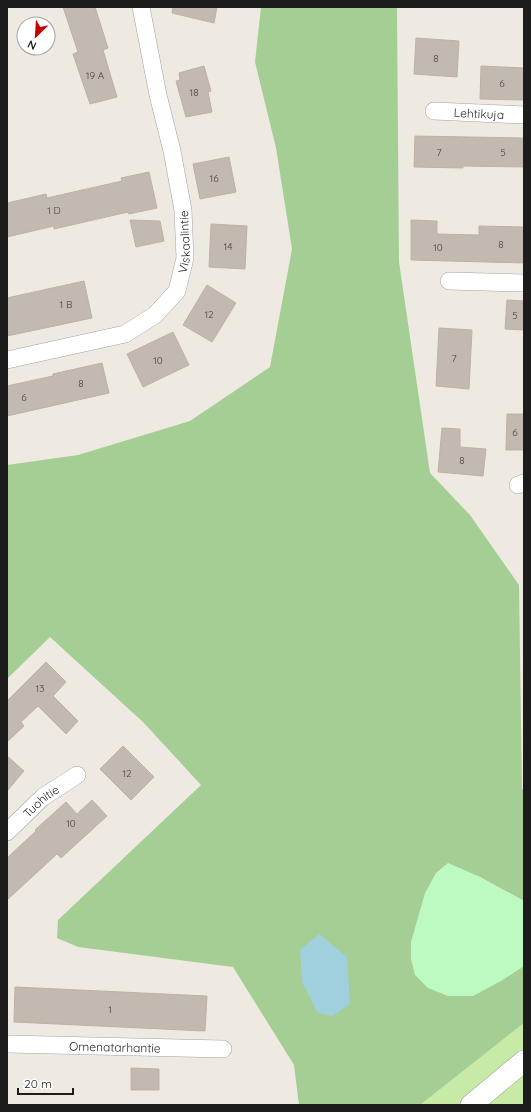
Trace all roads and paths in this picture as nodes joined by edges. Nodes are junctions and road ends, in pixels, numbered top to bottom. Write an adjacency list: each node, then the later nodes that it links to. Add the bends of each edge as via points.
1 (141, 7): 6 (street, Viskaalintie, via 183,210 185,258 177,291 155,315 125,334)
2 (434, 111): 3 (street, Lehtikuja)
3 (524, 115)
4 (449, 281): 5 (street)
5 (524, 283)
6 (7, 360)
7 (77, 775): 8 (street, Tuohitie, via 44,797)
8 (7, 832)
9 (7, 1044): 10 (street, Omenatarhantie)
10 (223, 1049)
11 (524, 1061): 12 (street)
12 (471, 1105)

